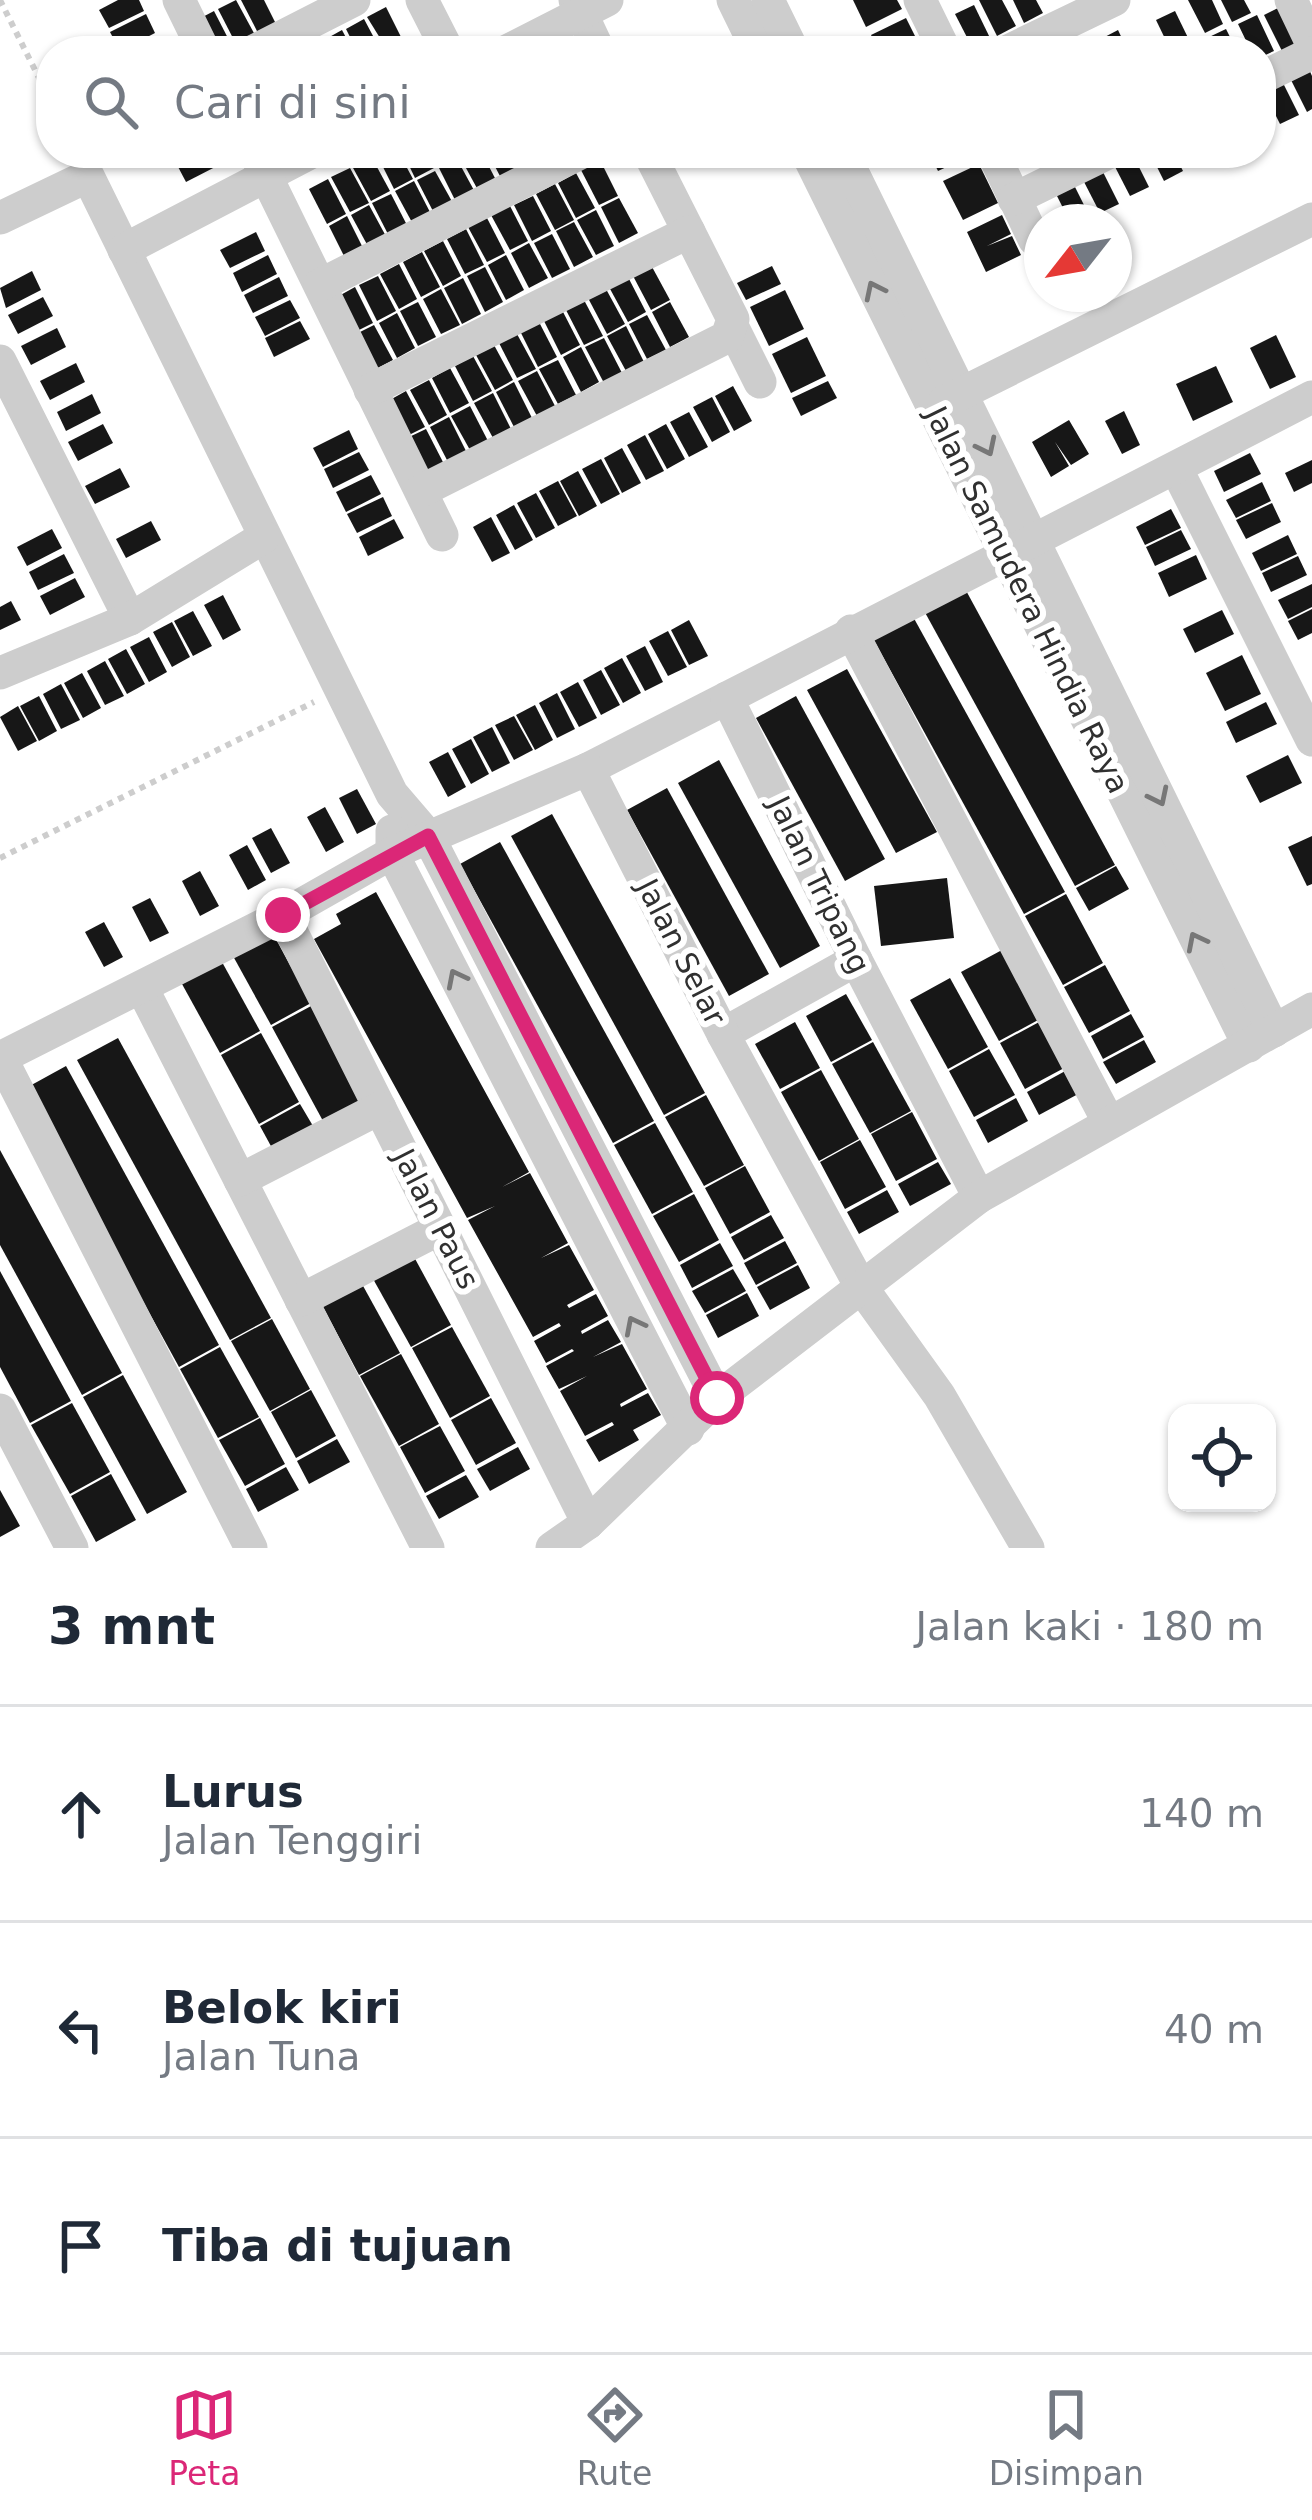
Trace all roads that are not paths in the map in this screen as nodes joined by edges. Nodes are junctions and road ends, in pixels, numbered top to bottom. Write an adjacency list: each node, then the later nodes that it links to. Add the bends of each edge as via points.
1 (178, 0): 10 (street)
2 (354, 0): 11 (street)
3 (422, 0): 12 (street)
4 (733, 0): 15 (street)
5 (768, 0): 16 (street)
6 (920, 0): 17 (street)
7 (1114, 0): 18 (street)
8 (1291, 0): 19 (street)
9 (588, 4): 13 (street); 14 (street)
10 (196, 36)
11 (283, 36)
12 (440, 36)
13 (533, 36)
14 (595, 36)
15 (751, 36)
16 (786, 36)
17 (938, 36)
18 (1039, 36)
19 (1312, 44)
20 (1312, 53): 21 (street)
21 (1276, 71)
22 (254, 168): 35 (street)
23 (262, 168): 36 (street)
24 (550, 168): 36 (street)
25 (657, 168): 34 (street)
26 (816, 168): 38 (street, Jalan Samudera Hindia Raya, one-way to 26)
27 (849, 168): 38 (street, Jalan Samudera Hindia Raya)
28 (1000, 168): 30 (street)
29 (1077, 168): 30 (street)
30 (1014, 199): 32 (street)
31 (0, 218): 35 (street, via 88,176)
32 (1024, 219)
33 (1312, 219): 43 (street)
34 (689, 232): 37 (street); 41 (street)
35 (124, 250): 47 (street)
36 (320, 285): 41 (street)
37 (733, 328): 40 (street); 45 (street)
38 (922, 351): 43 (street, Jalan Samudera Hindia Raya)
39 (0, 361): 49 (street)
40 (760, 382)
41 (370, 390): 45 (street)
42 (1312, 397): 44 (street)
43 (946, 400): 48 (street, Jalan Samudera Hindia Raya)
44 (1176, 467): 48 (street); 53 (street)
45 (421, 490): 46 (street)
46 (442, 535)
47 (264, 537): 49 (street); 55 (street)
48 (1019, 549): 50 (street); 63 (street, Jalan Samudera Hindia Raya)
49 (130, 619): 51 (street)
50 (851, 631): 52 (street); 66 (street)
51 (0, 673)
52 (727, 698): 54 (street); 59 (street, Jalan Tripang)
53 (1312, 740)
54 (588, 769): 56 (street); 62 (street, Jalan Selar)
55 (392, 794): 56 (street); 57 (street)
56 (428, 836): 57 (street); 72 (street)
57 (392, 853): 58 (street); 74 (street, one-way to 57)
58 (283, 915): 60 (street); 65 (street, Jalan Paus)
59 (856, 960): 62 (street); 68 (street, Jalan Tripang)
60 (142, 988): 64 (street); 67 (street)
61 (1312, 1009): 63 (street)
62 (723, 1034): 70 (street, Jalan Selar)
63 (1261, 1038): 66 (street)
64 (0, 1058): 77 (street)
65 (380, 1108): 67 (street); 69 (street, Jalan Paus)
66 (1108, 1121): 68 (street)
67 (240, 1180): 71 (street)
68 (979, 1197): 70 (street)
69 (440, 1228): 71 (street); 75 (street, Jalan Paus)
70 (860, 1285): 72 (street); 80 (street, Jalan Selar, via 939,1395)
71 (302, 1300): 78 (street)
72 (717, 1398): 74 (street)
73 (0, 1410): 76 (street)
74 (688, 1429): 75 (street)
75 (588, 1523): 79 (street)
76 (72, 1548)
77 (250, 1548)
78 (428, 1548)
79 (552, 1548)
80 (1028, 1548)

